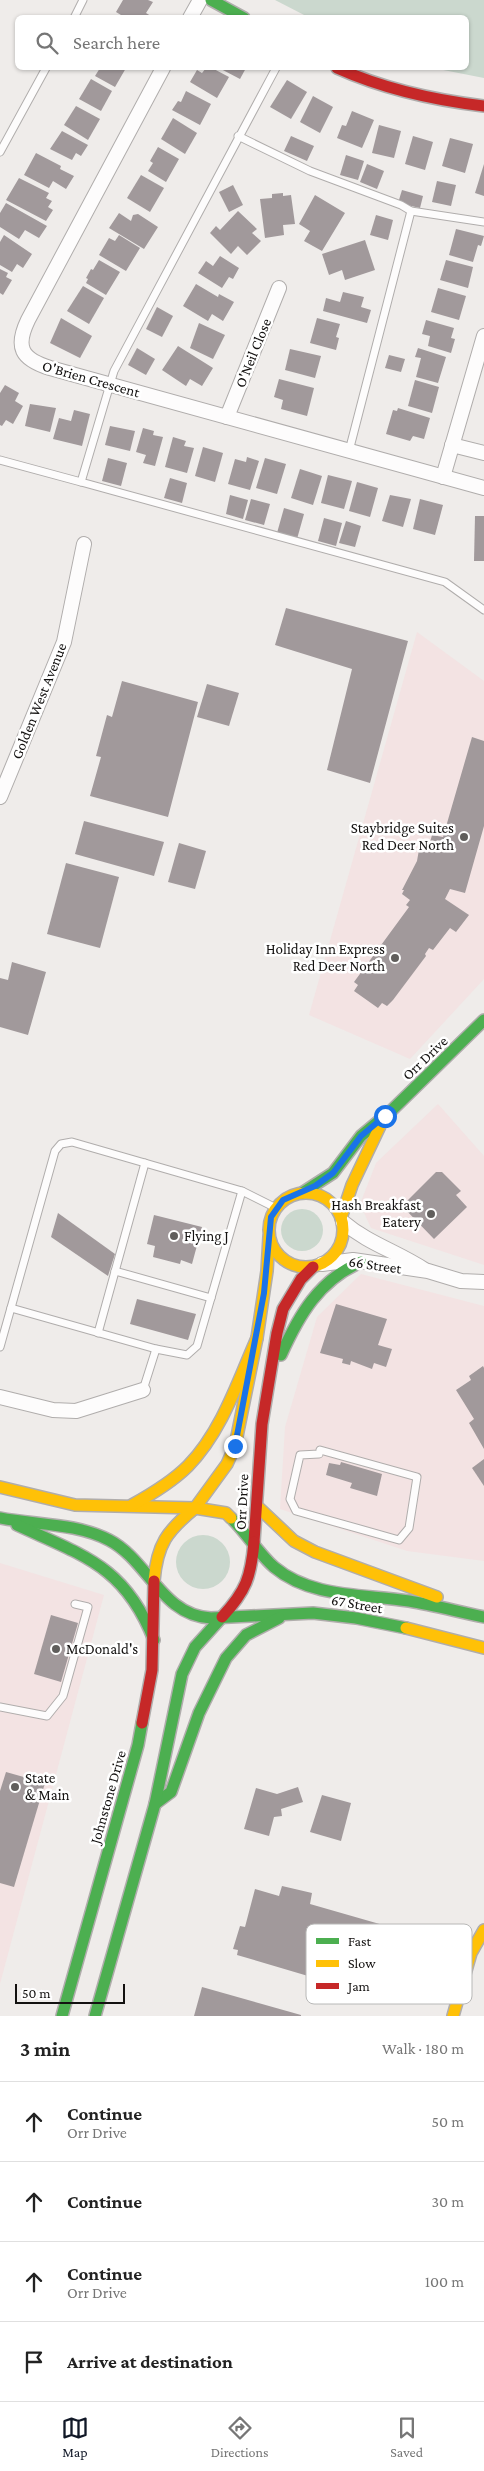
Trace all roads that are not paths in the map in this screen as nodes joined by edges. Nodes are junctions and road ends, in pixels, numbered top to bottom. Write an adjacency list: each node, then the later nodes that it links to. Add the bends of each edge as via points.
1 (83, 0): 4 (lane)
2 (200, 0): 5 (street)
3 (211, 0): 6 (main road)
4 (76, 15)
5 (192, 15)
6 (238, 15)
7 (45, 70): 13 (lane)
8 (162, 70): 18 (street, O'Brien Crescent, via 20,338 20,348 38,365)
9 (275, 70): 12 (lane)
10 (342, 70): 11 (main road, via 416,96)
11 (484, 106)
12 (238, 136): 14 (lane, via 310,171); 18 (lane)
13 (0, 152)
14 (411, 211): 15 (lane); 21 (lane)
15 (484, 222)
16 (279, 288): 19 (street, O'Neil Close)
17 (484, 336): 20 (street)
18 (109, 385): 19 (street, O'Brien Crescent); 25 (lane)
19 (227, 417): 21 (street, O'Brien Crescent)
20 (452, 444): 22 (street); 24 (street)
21 (349, 451): 24 (street, O'Brien Crescent)
22 (484, 453)
23 (0, 460): 25 (lane)
24 (443, 477): 26 (street, O'Brien Crescent)
25 (81, 482): 28 (lane, via 445,582)
26 (484, 488)
27 (84, 544): 29 (street, Golden West Avenue, via 64,642)
28 (484, 610)
29 (0, 796)
30 (484, 1020): 31 (main road, Orr Drive)
31 (385, 1116): 34 (main road, Orr Drive, via 361,1136 333,1173); 36 (main road, Orr Drive, via 352,1185)
32 (145, 1163): 33 (lane); 40 (lane); 44 (lane, via 72,1142 61,1144 55,1151)
33 (242, 1191): 35 (lane); 43 (lane)
34 (302, 1193): 35 (main road, via 288,1198); 36 (main road, via 326,1199)
35 (276, 1208): 37 (main road)
36 (342, 1220): 39 (main road, via 340,1246); 41 (street, 66 Street, via 362,1237 401,1254)
37 (269, 1237): 39 (main road, via 273,1248 286,1261 302,1267); 46 (main road, Orr Drive)
38 (361, 1262): 39 (street, 66 Street, via 340,1260); 41 (street, 66 Street); 49 (main road, via 331,1277 304,1309)
39 (318, 1265): 49 (main road, Orr Drive, via 301,1279 283,1310)
40 (115, 1271): 43 (lane); 45 (lane)
41 (428, 1271): 42 (street, 66 Street, via 461,1281)
42 (484, 1282)
43 (211, 1298): 48 (lane, via 193,1351 187,1355)
44 (11, 1308): 45 (lane); 47 (lane)
45 (98, 1333): 48 (lane)
46 (257, 1338): 54 (main road, via 222,1415 195,1459 160,1489); 56 (main road, Orr Drive, via 232,1454)
47 (0, 1347)
48 (156, 1349): 50 (lane)
49 (268, 1387): 55 (main road, Orr Drive, via 262,1424)
50 (143, 1390): 51 (street, via 76,1410 53,1410)
51 (0, 1396)
52 (319, 1452): 52 (lane, via 300,1455 290,1499 296,1511 399,1540 408,1528 417,1477)
53 (0, 1488): 54 (main road, via 75,1505 105,1508)
54 (132, 1505): 56 (main road)
55 (258, 1507): 58 (main road, Orr Drive); 63 (main road, via 294,1541 315,1552)
56 (195, 1508): 58 (main road, via 232,1517); 59 (main road, via 173,1526 156,1550)
57 (2, 1518): 59 (main road, via 91,1532 128,1554); 64 (main road, via 117,1577 147,1616)
58 (254, 1542): 62 (main road, via 253,1570 248,1586); 63 (main road, 67 Street, via 285,1576 315,1589 410,1601)
59 (154, 1581): 62 (main road, via 166,1598 182,1609 197,1616); 64 (main road, Johnstone Drive)
60 (75, 1604): 66 (lane, via 88,1608 63,1696 47,1716)
61 (293, 1612): 62 (main road, 67 Street); 65 (main road, 67 Street, via 354,1617); 67 (main road, via 246,1635 226,1658 199,1713 171,1792)
62 (222, 1617): 67 (main road, via 195,1647 182,1674)
63 (484, 1617)
64 (154, 1640): 70 (main road, Johnstone Drive, via 152,1670 138,1745)
65 (484, 1648)
66 (0, 1707)
67 (155, 1804): 71 (main road)
68 (484, 1930): 69 (main road)
69 (472, 1950)
70 (62, 2016)
71 (95, 2016)

